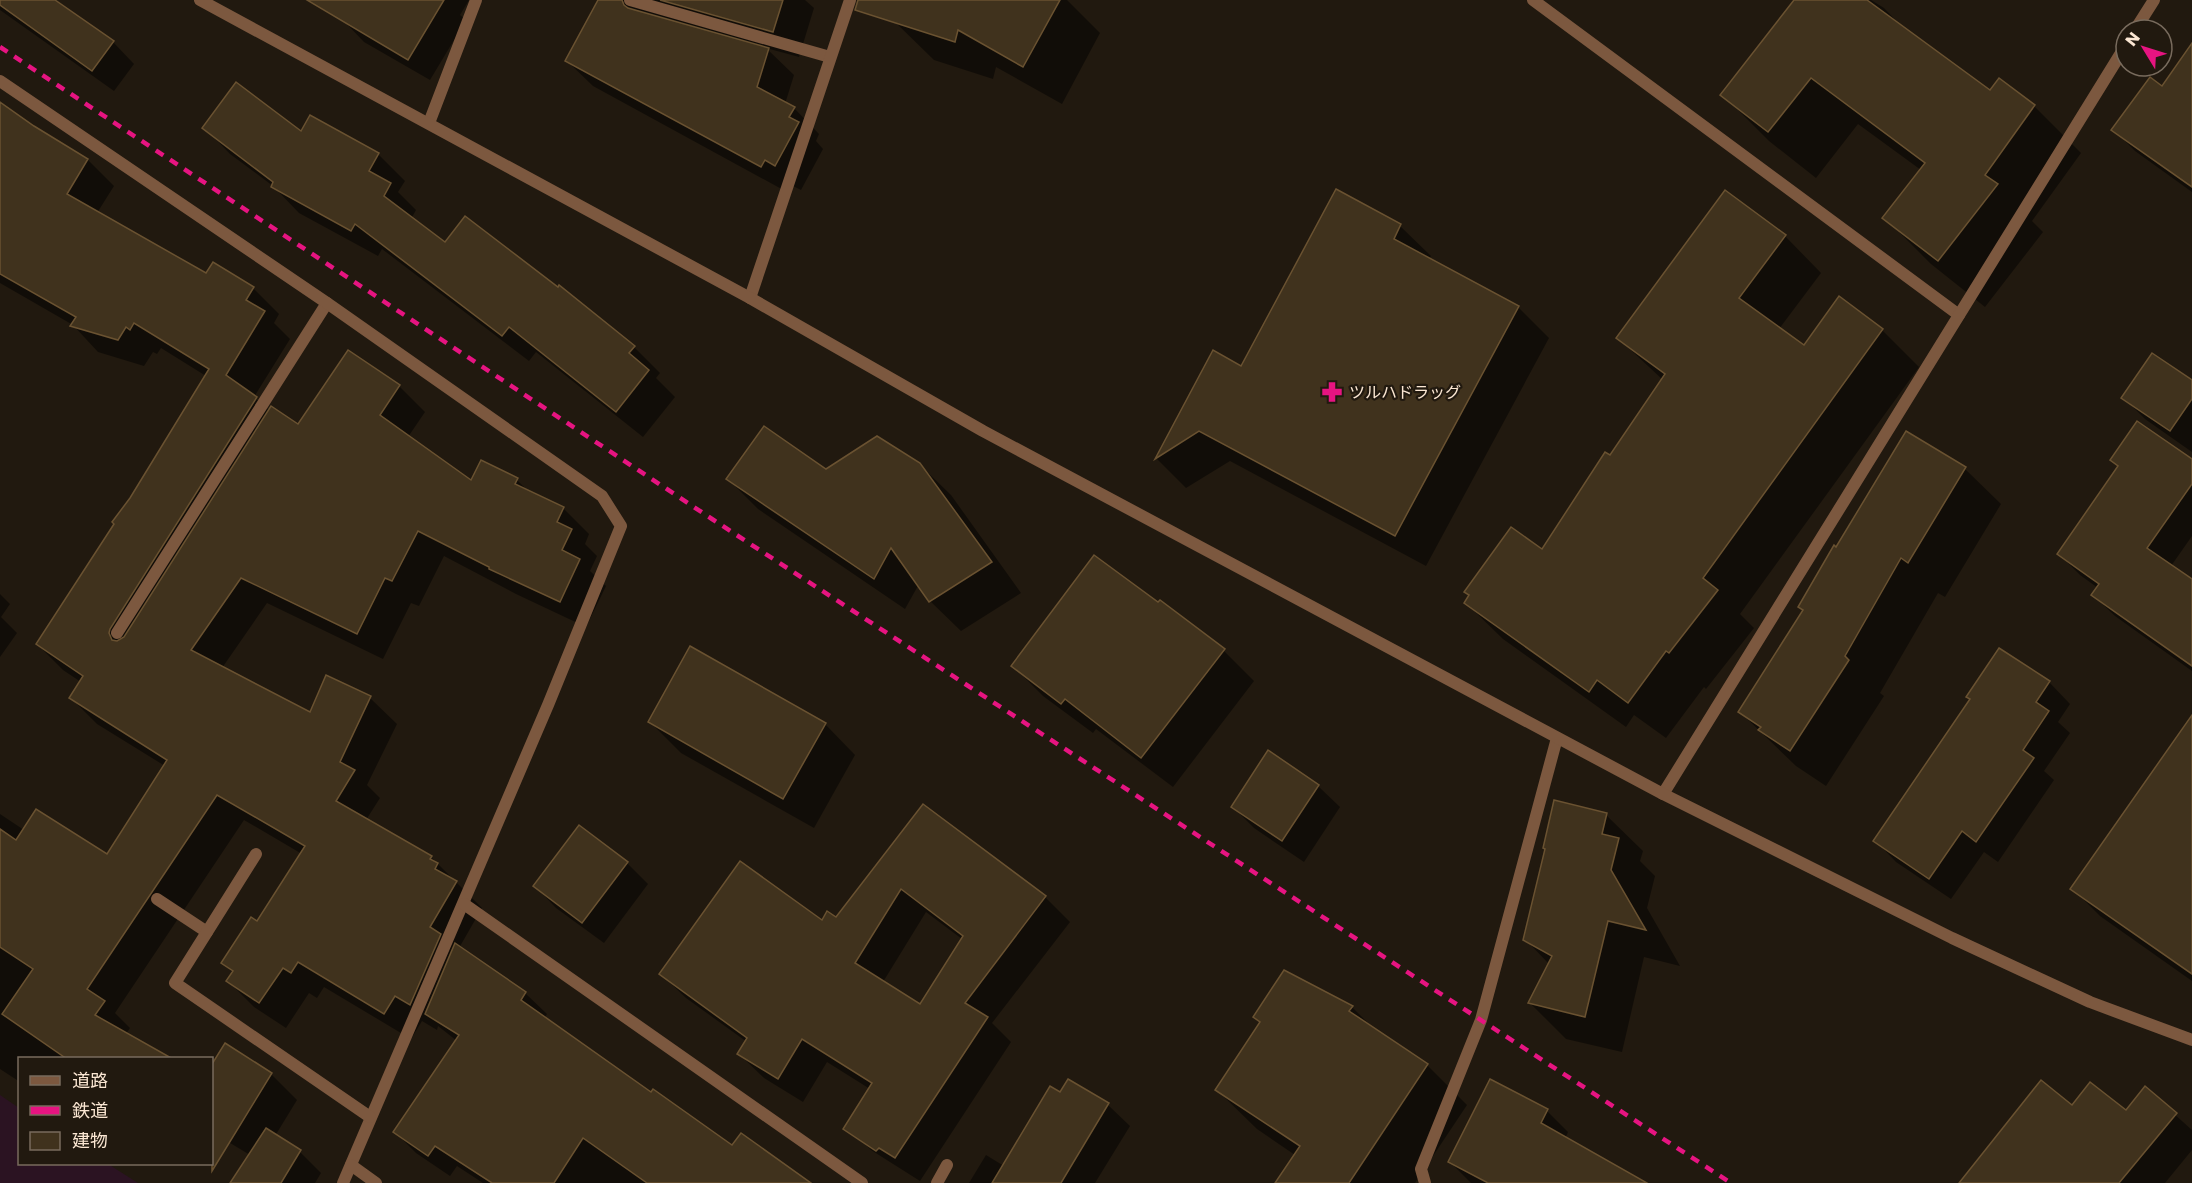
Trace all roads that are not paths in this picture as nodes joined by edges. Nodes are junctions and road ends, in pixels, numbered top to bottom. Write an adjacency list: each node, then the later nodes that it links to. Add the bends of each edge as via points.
1 (200, 0): 11 (street)
2 (476, 0): 11 (street)
3 (630, 0): 8 (street)
4 (850, 0): 8 (street)
5 (1533, 0): 14 (street)
6 (2154, 0): 7 (street)
7 (2143, 18)
8 (830, 57): 12 (street)
9 (2114, 64): 14 (street)
10 (0, 81): 13 (street)
11 (429, 123): 12 (street)
12 (750, 298): 16 (street, via 994,436)
13 (327, 303): 15 (street); 20 (street, via 602,496 621,526)
14 (1959, 315): 17 (street)
15 (117, 633)
16 (1557, 738): 17 (street); 30 (street, via 1481,1020 1421,1169)
17 (1663, 794): 22 (street, via 1983,953 2090,1002)
18 (256, 854): 21 (street)
19 (156, 899): 21 (street)
20 (464, 904): 23 (street); 28 (street)
21 (207, 932): 23 (street, via 175,983)
22 (2192, 1040)
23 (370, 1117): 25 (street)
24 (947, 1165): 29 (street)
25 (351, 1166): 26 (street); 27 (street)
26 (344, 1183)
27 (376, 1183)
28 (862, 1183)
29 (937, 1183)
30 (1425, 1183)

